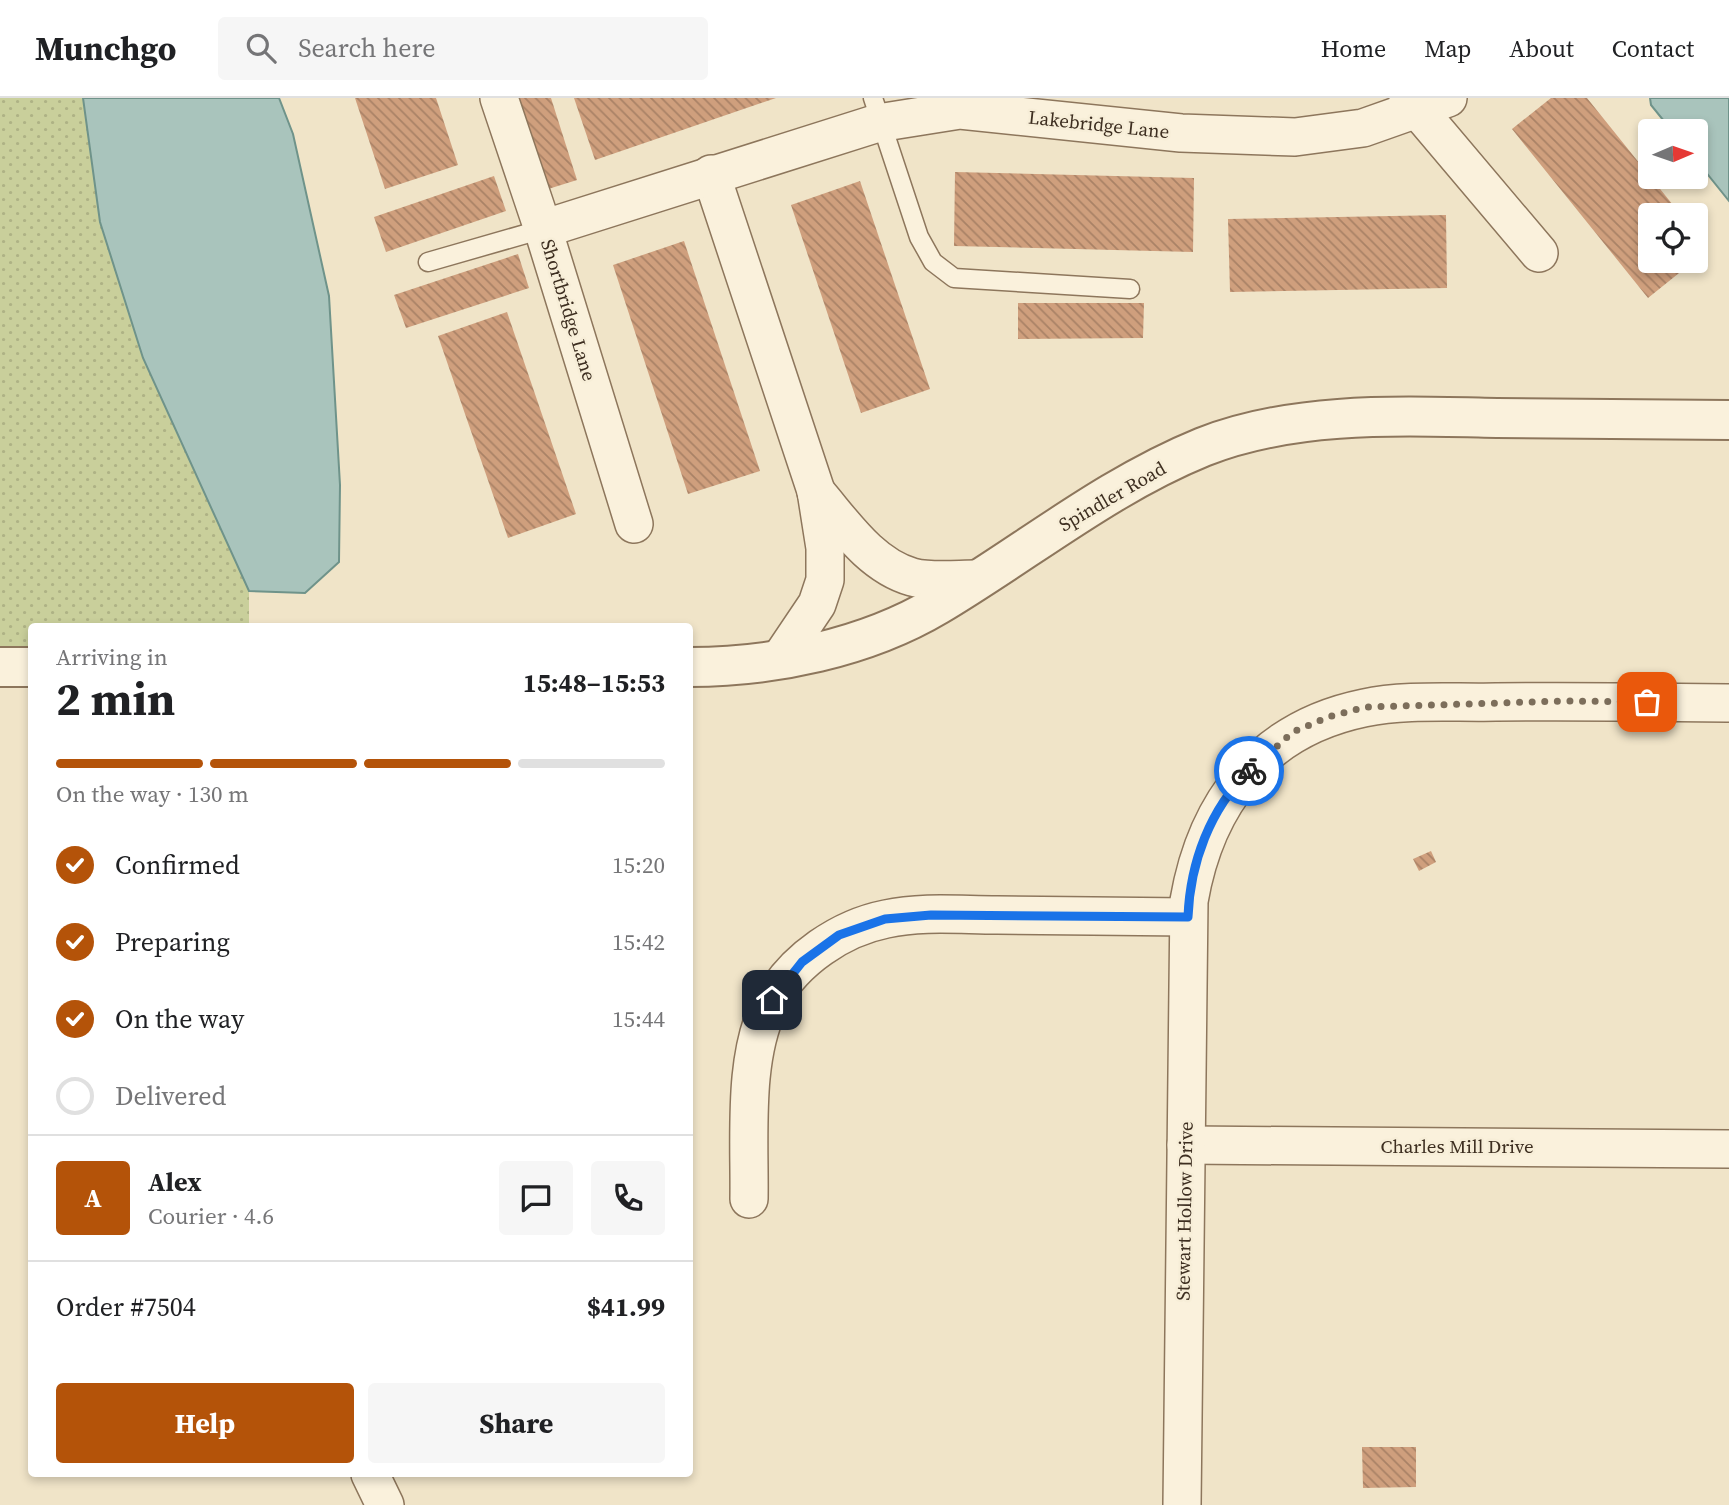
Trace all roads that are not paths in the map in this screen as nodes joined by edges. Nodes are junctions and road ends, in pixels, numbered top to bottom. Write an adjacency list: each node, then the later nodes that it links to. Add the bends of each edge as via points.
1 (499, 98): 5 (street, Shortbridge Lane)
2 (1424, 101): 3 (street, Lakebridge Lane, via 1363,128 1295,137 1181,133 960,110); 6 (street)
3 (877, 110): 4 (street, Lakebridge Lane); 8 (lane, via 919,237 933,262 954,278)
4 (711, 174): 5 (street, Lakebridge Lane); 10 (street)
5 (543, 229): 7 (lane); 11 (street, Shortbridge Lane)
6 (1539, 253)
7 (428, 262)
8 (1130, 289)
9 (1729, 421): 12 (street, Spindler Road, via 1441,417 1336,421 1252,432 1145,473)
10 (816, 491): 12 (street, via 886,566 914,577); 13 (street, via 825,580 817,604)
11 (634, 524)
12 (977, 579): 13 (street, Spindler Road, via 937,606 891,628)
13 (780, 659): 16 (street, Spindler Road)
14 (0, 667): 15 (street)
15 (28, 667)
16 (693, 667)
17 (1729, 703): 18 (street, Stewart Hollow Drive, via 1405,704 1366,707 1328,717 1293,732 1233,787 1211,823 1196,861)
18 (1188, 917): 19 (street, Stewart Hollow Drive); 21 (street, via 931,915 885,919 839,935 802,962 772,1000 757,1046 750,1091)
19 (1186, 1145): 20 (street, Charles Mill Drive); 24 (street, Stewart Hollow Drive)
20 (1729, 1149)
21 (749, 1199)
22 (371, 1477): 23 (street)
23 (385, 1505)
24 (1182, 1505)

